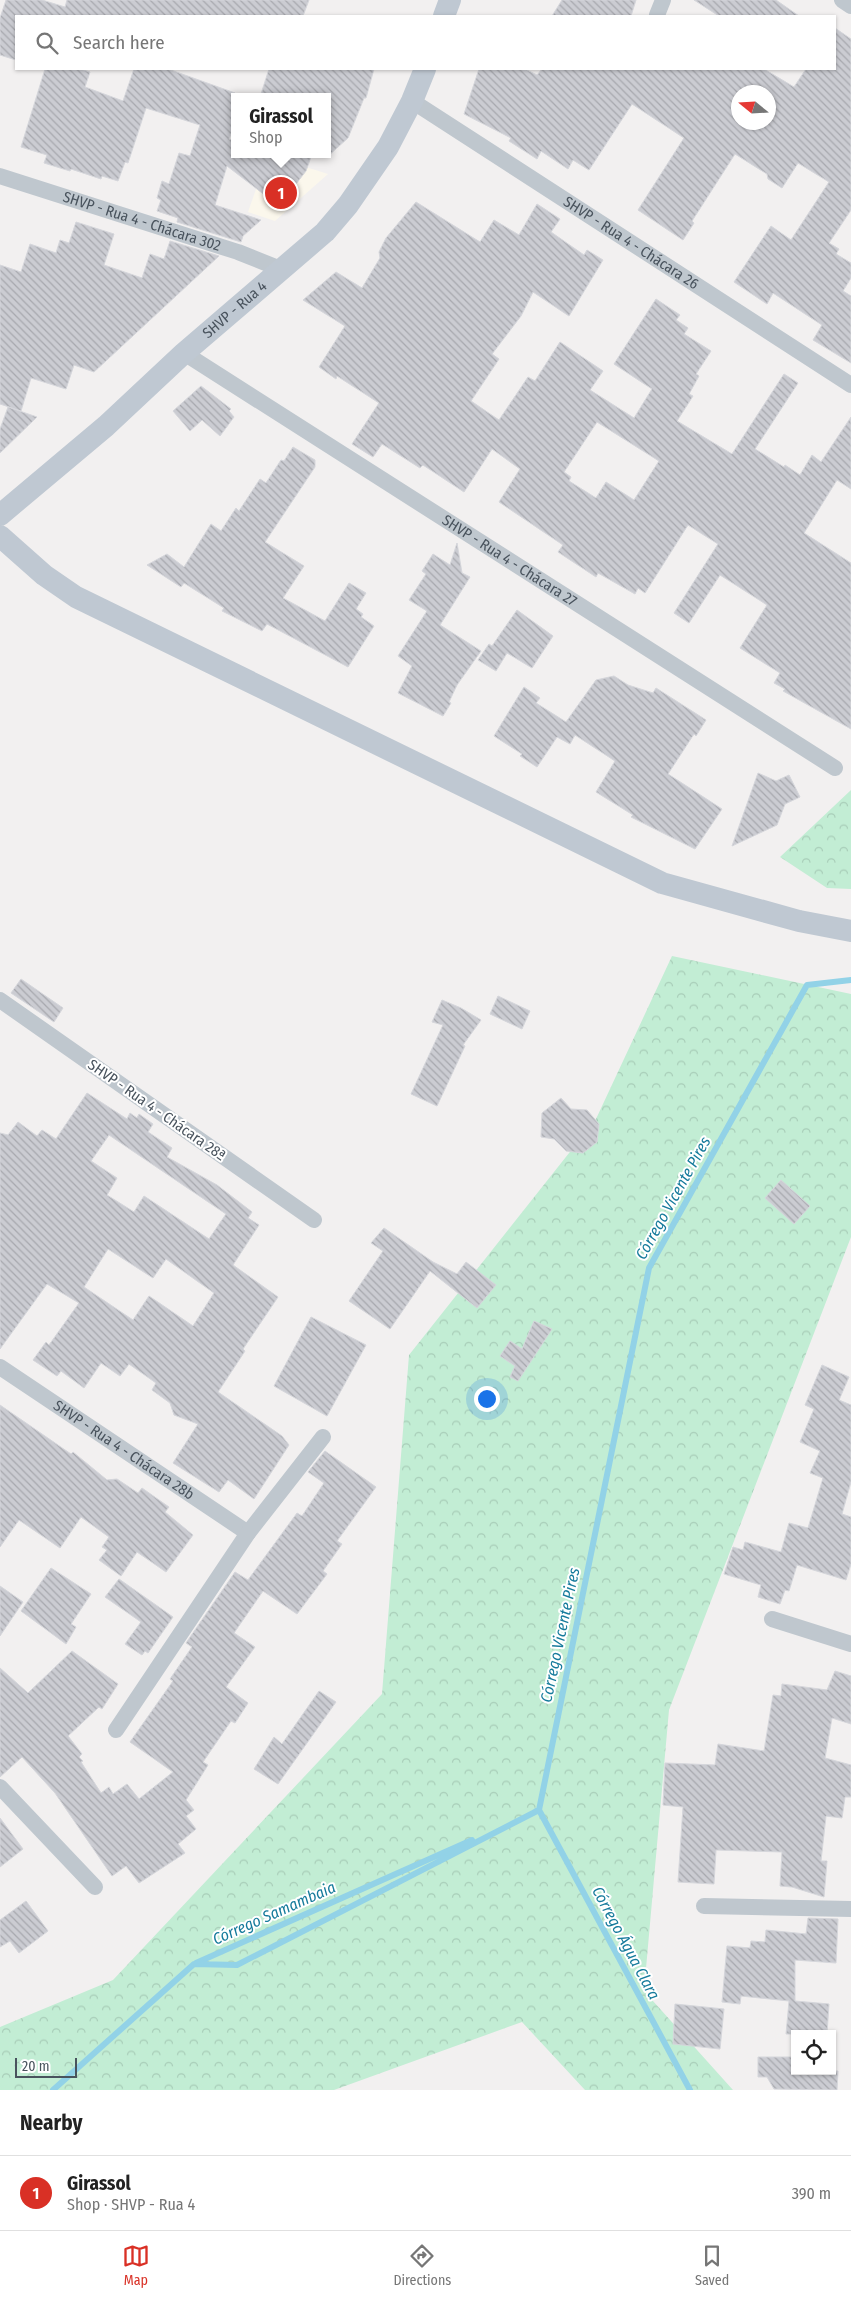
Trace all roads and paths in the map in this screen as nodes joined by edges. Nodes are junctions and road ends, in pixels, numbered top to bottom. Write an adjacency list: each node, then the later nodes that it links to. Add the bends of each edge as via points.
1 (450, 0): 4 (street)
2 (842, 0): 3 (street)
3 (851, 6)
4 (444, 15)
5 (425, 70): 6 (street, SHVP - Rua 4)
6 (412, 101): 8 (street, SHVP - Rua 4, via 388,147 348,205 325,232); 10 (street, SHVP - Rua 4 - Chácara 26)
7 (0, 176): 8 (street, SHVP - Rua 4 - Chácara 302, via 238,252)
8 (283, 270): 9 (street, SHVP - Rua 4)
9 (184, 353): 11 (street, SHVP - Rua 4, via 106,426); 13 (street, SHVP - Rua 4 - Chácara 27)
10 (851, 385)
11 (1, 513)
12 (0, 536): 14 (street, via 44,575 76,597 662,883 799,921)
13 (835, 768)
14 (851, 931)
15 (0, 1000): 16 (street, SHVP - Rua 4 - Chácara 28ª)
16 (314, 1220)
17 (0, 1367): 19 (street, SHVP - Rua 4 - Chácara 28b)
18 (323, 1437): 19 (street)
19 (248, 1533): 22 (street)
20 (772, 1619): 21 (street)
21 (851, 1644)
22 (116, 1730)
23 (0, 1787): 24 (street)
24 (95, 1887)
25 (704, 1906): 26 (street)
26 (851, 1909)

